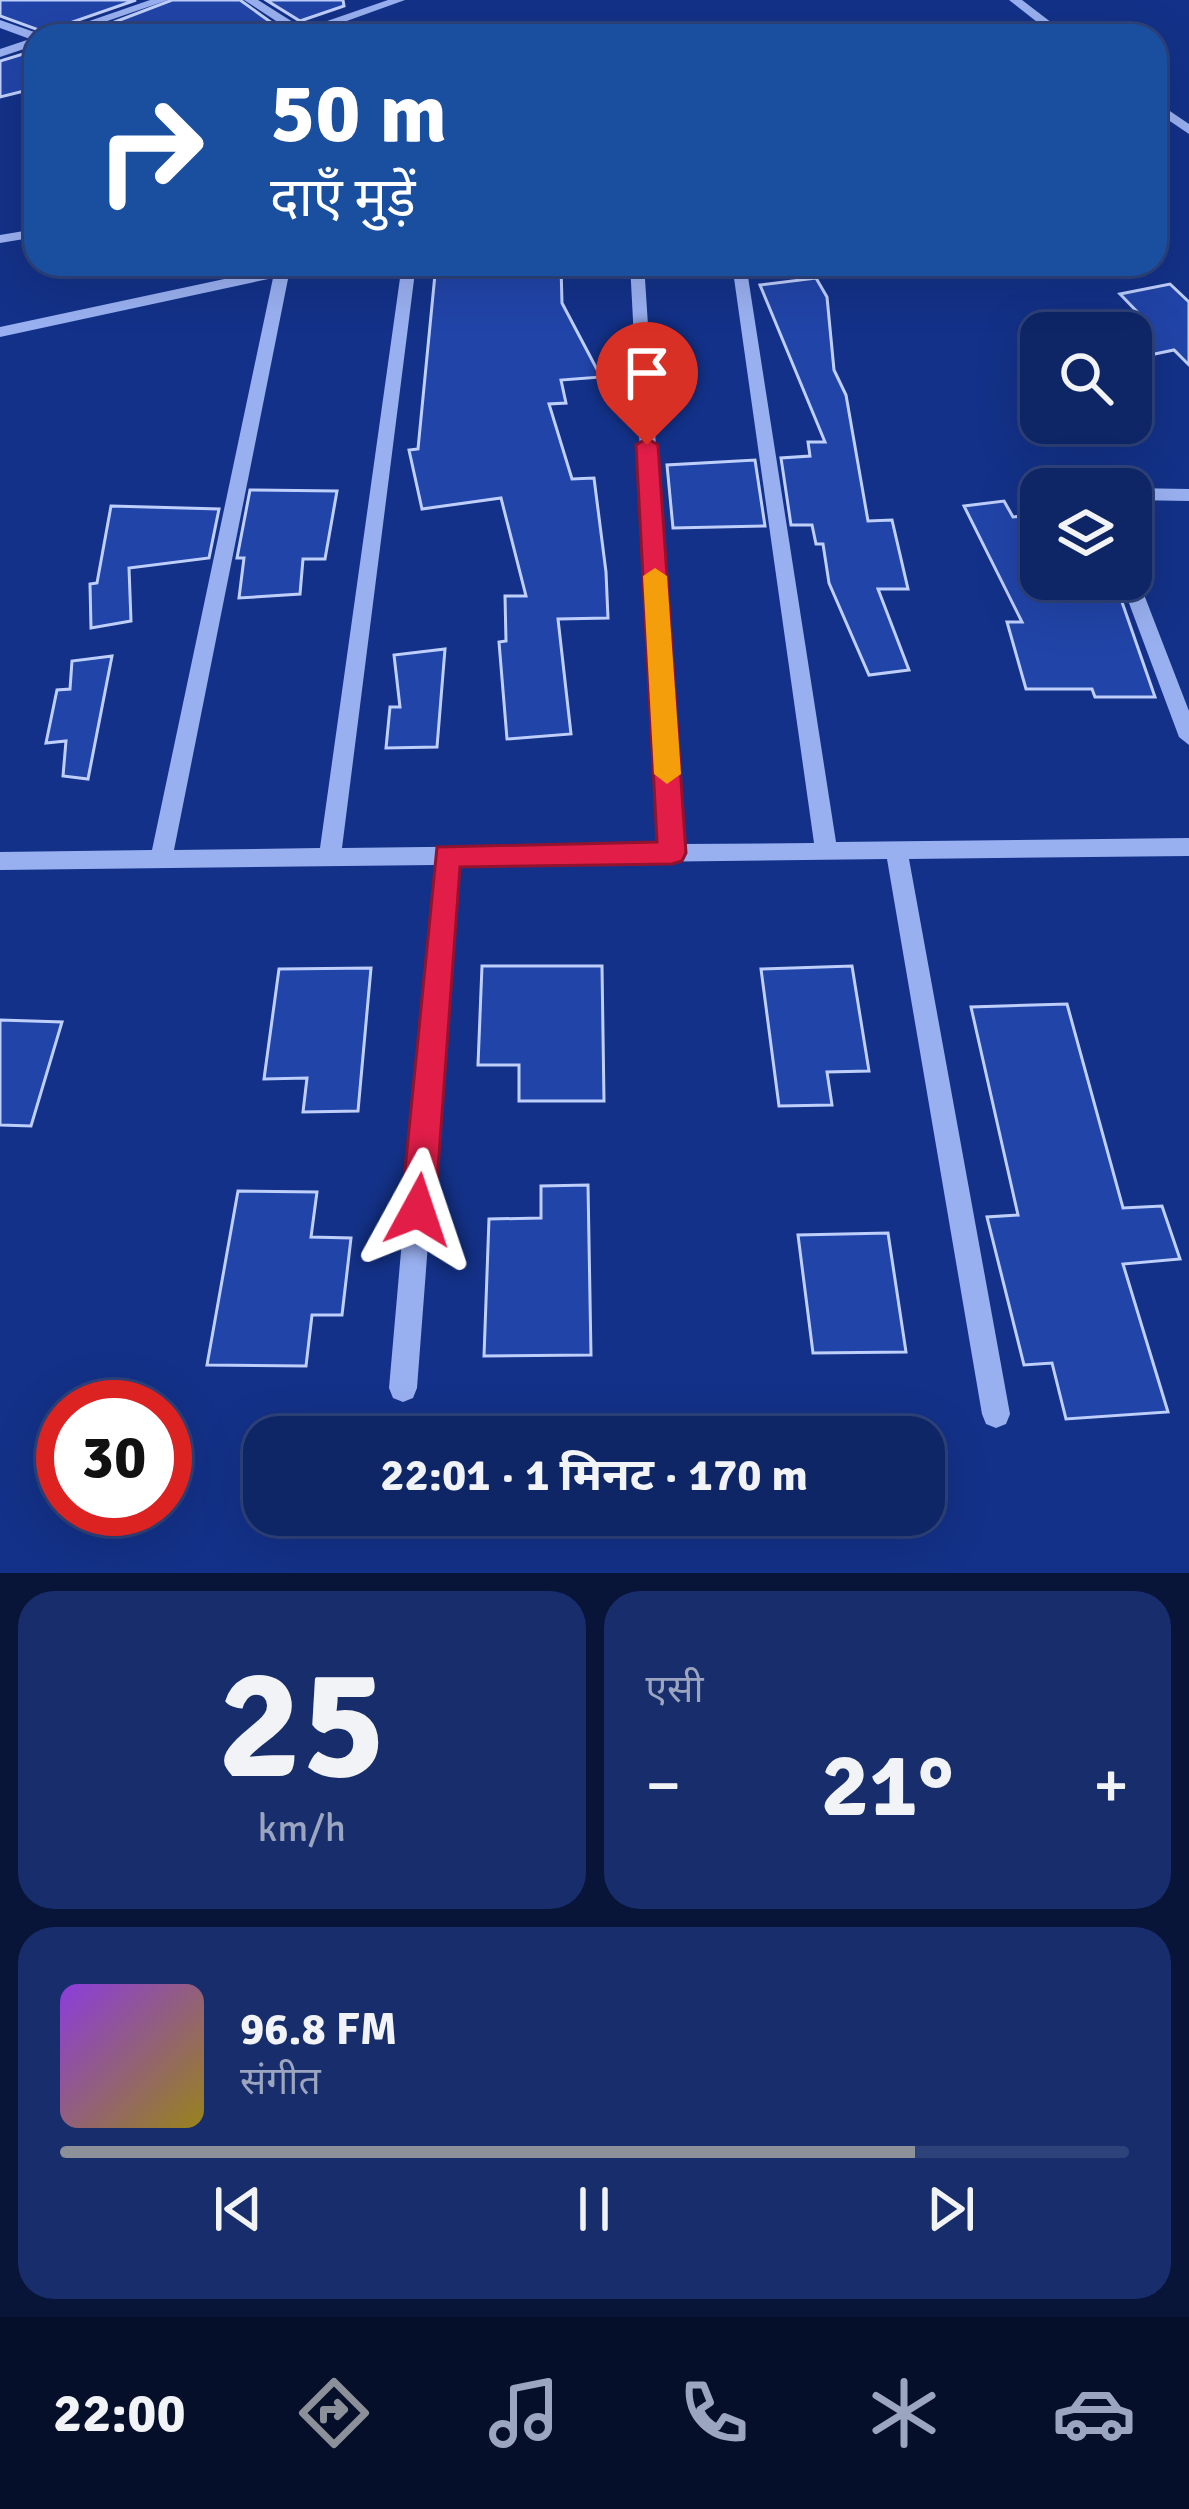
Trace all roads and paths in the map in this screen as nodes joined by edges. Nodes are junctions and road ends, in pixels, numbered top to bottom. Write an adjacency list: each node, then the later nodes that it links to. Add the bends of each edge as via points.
1 (162, 0): 5 (street)
2 (250, 0): 6 (street)
3 (399, 0): 7 (street)
4 (1015, 0): 8 (street)
5 (89, 24)
6 (289, 24)
7 (330, 24)
8 (1047, 24)
9 (259, 276): 14 (street)
10 (281, 276): 25 (street)
11 (408, 276): 24 (street)
12 (638, 276): 22 (street)
13 (742, 276): 21 (street)
14 (0, 332)
15 (1152, 494): 16 (street)
16 (1189, 495)
17 (1137, 600): 18 (street)
18 (1189, 737)
19 (1189, 847): 20 (street)
20 (896, 850): 21 (street); 28 (street)
21 (826, 851): 22 (street)
22 (672, 853): 23 (street)
23 (447, 855): 24 (street); 27 (street)
24 (331, 857): 25 (street)
25 (161, 859): 26 (street)
26 (0, 861)
27 (403, 1388)
28 (996, 1414)

